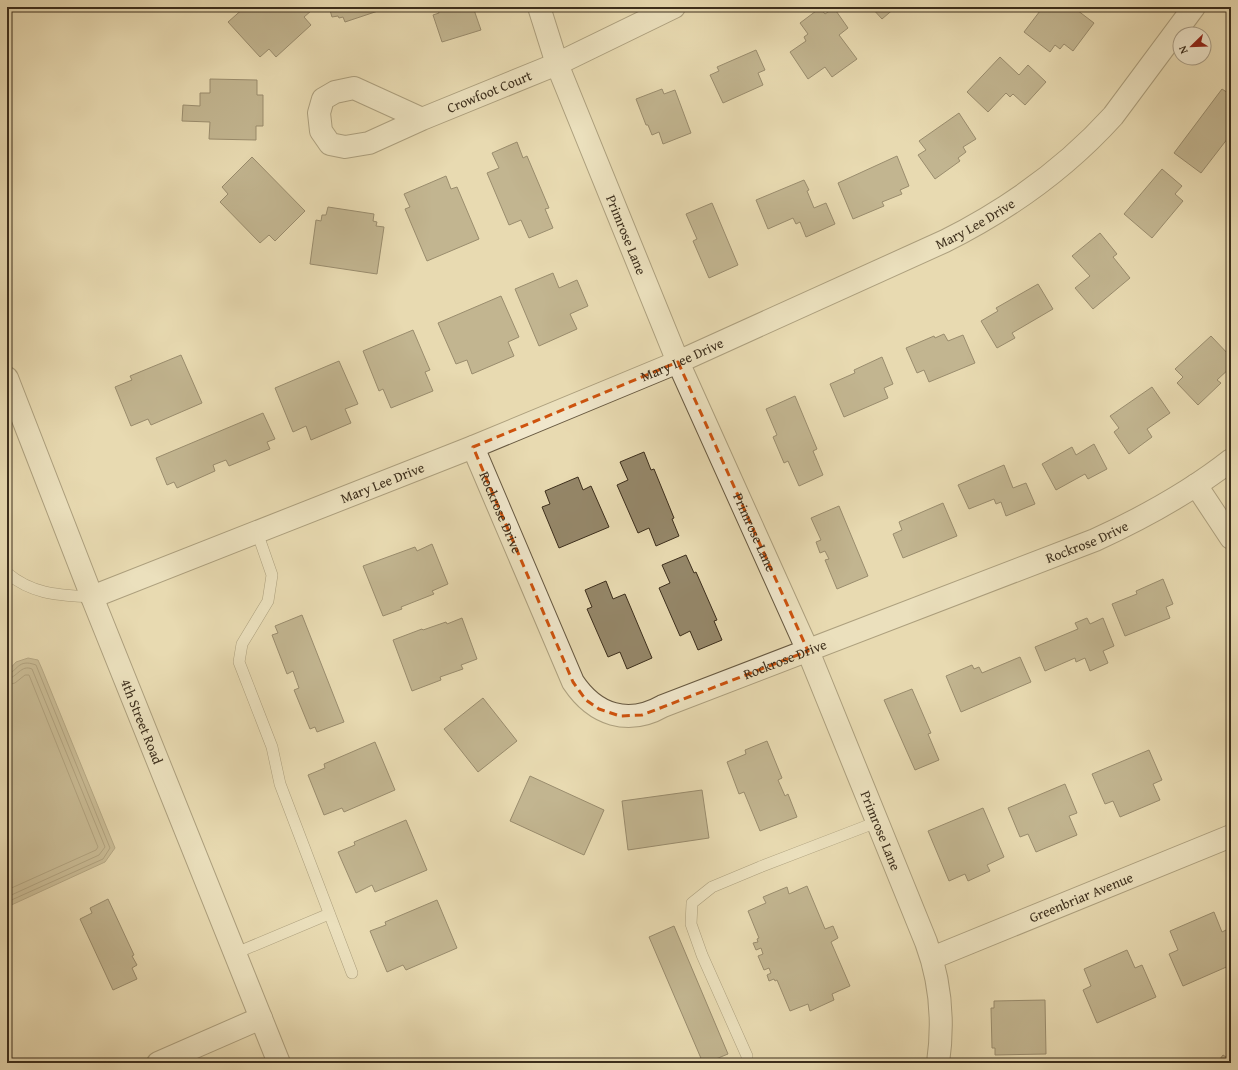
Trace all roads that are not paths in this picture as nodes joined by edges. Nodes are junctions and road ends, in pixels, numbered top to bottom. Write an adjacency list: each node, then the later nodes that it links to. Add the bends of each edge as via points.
1 (539, 7): 4 (street, Primrose Lane)
2 (674, 7): 4 (street, Crowfoot Court)
3 (1194, 7): 6 (street, Mary Lee Drive, via 1104,126 1059,169 1015,201 945,241)
4 (557, 64): 5 (street, Crowfoot Court); 6 (street, Primrose Lane)
5 (422, 119)
6 (678, 362): 8 (street, Mary Lee Drive); 15 (street, Primrose Lane)
7 (7, 378): 14 (street, 4th Street Road)
8 (473, 447): 11 (street, Mary Lee Drive); 15 (street, Rockrose Drive, via 573,682 586,700 595,706 620,716 647,714)
9 (1231, 460): 10 (street, Rockrose Drive)
10 (1196, 485): 12 (street); 15 (street, Rockrose Drive, via 1161,507 1095,540)
11 (258, 532): 14 (street, Mary Lee Drive); 18 (lane, via 272,575 268,601 242,644 239,662 272,748 280,784)
12 (1231, 538)
13 (7, 573): 14 (lane, via 30,588 55,595)
14 (92, 597): 19 (street, 4th Street Road)
15 (808, 651): 16 (street, Primrose Lane)
16 (877, 822): 20 (street, Primrose Lane); 25 (lane, via 712,887 692,903 691,924 747,1056)
17 (1231, 836): 20 (street, Greenbriar Avenue)
18 (329, 914): 19 (lane); 21 (lane)
19 (236, 953): 22 (street, 4th Street Road)
20 (932, 958): 26 (street, Primrose Lane, via 941,1003 942,1033)
21 (352, 973)
22 (261, 1018): 23 (street); 24 (street, 4th Street Road)
23 (158, 1063)
24 (280, 1063)
25 (746, 1063)
26 (938, 1063)

